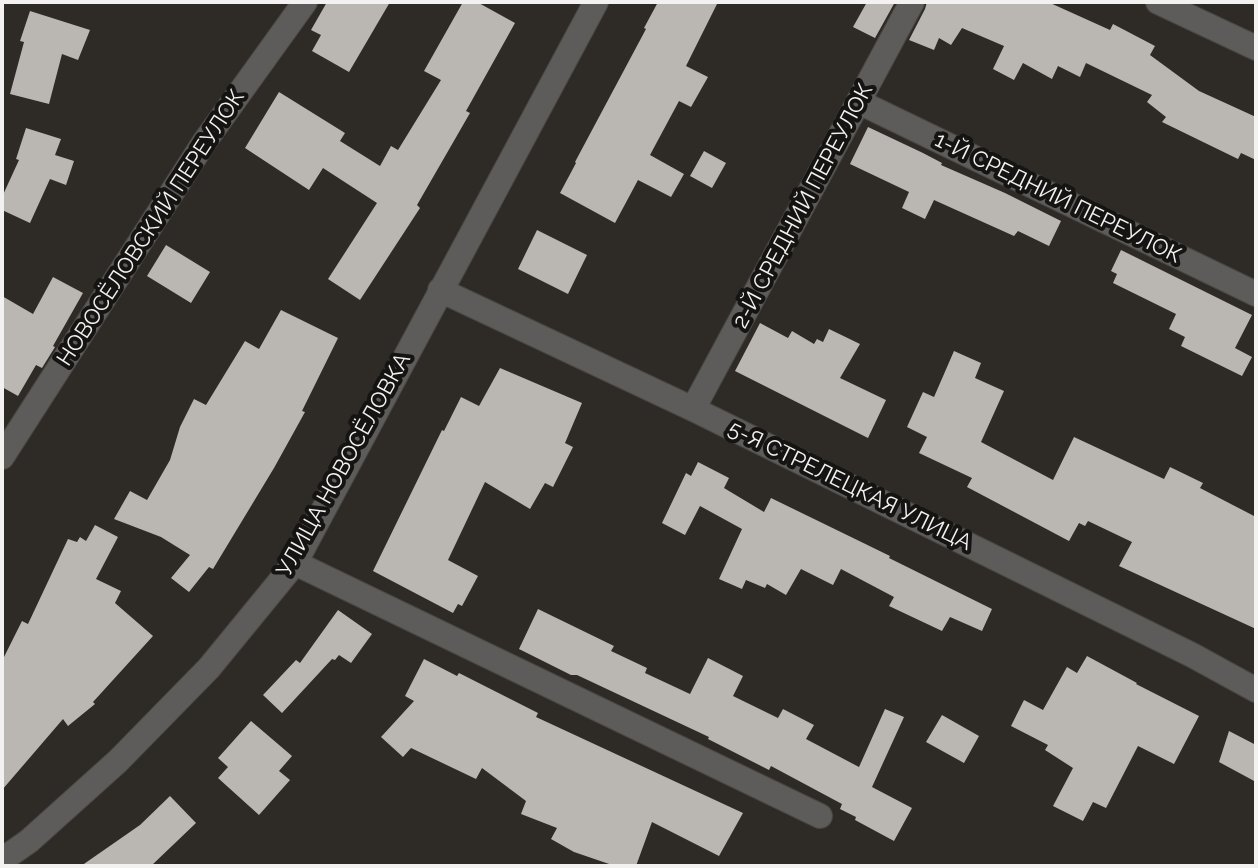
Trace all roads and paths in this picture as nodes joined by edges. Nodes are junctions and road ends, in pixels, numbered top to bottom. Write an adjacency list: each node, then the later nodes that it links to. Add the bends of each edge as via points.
1 (305, 2): 10 (street, НОВОСЁЛОВСКИЙ ПЕРЕУЛОК, via 205,141)
2 (596, 2): 7 (street, УЛИЦА НОВОСЁЛОВКА)
3 (912, 2): 6 (street, 2-Й СРЕДНИЙ ПЕРЕУЛОК)
4 (1158, 2): 5 (street)
5 (1256, 48)
6 (859, 102): 8 (street, 1-Й СРЕДНИЙ ПЕРЕУЛОК); 9 (street, 2-Й СРЕДНИЙ ПЕРЕУЛОК)
7 (440, 290): 9 (street, 5-Я СТРЕЛЕЦКАЯ УЛИЦА); 11 (street, УЛИЦА НОВОСЁЛОВКА)
8 (1256, 294)
9 (693, 409): 12 (street, 5-Я СТРЕЛЕЦКАЯ УЛИЦА)
10 (2, 457)
11 (295, 563): 13 (street); 14 (street, УЛИЦА НОВОСЁЛОВКА, via 209,668 118,761)
12 (1256, 690)
13 (820, 816)
14 (2, 860)

